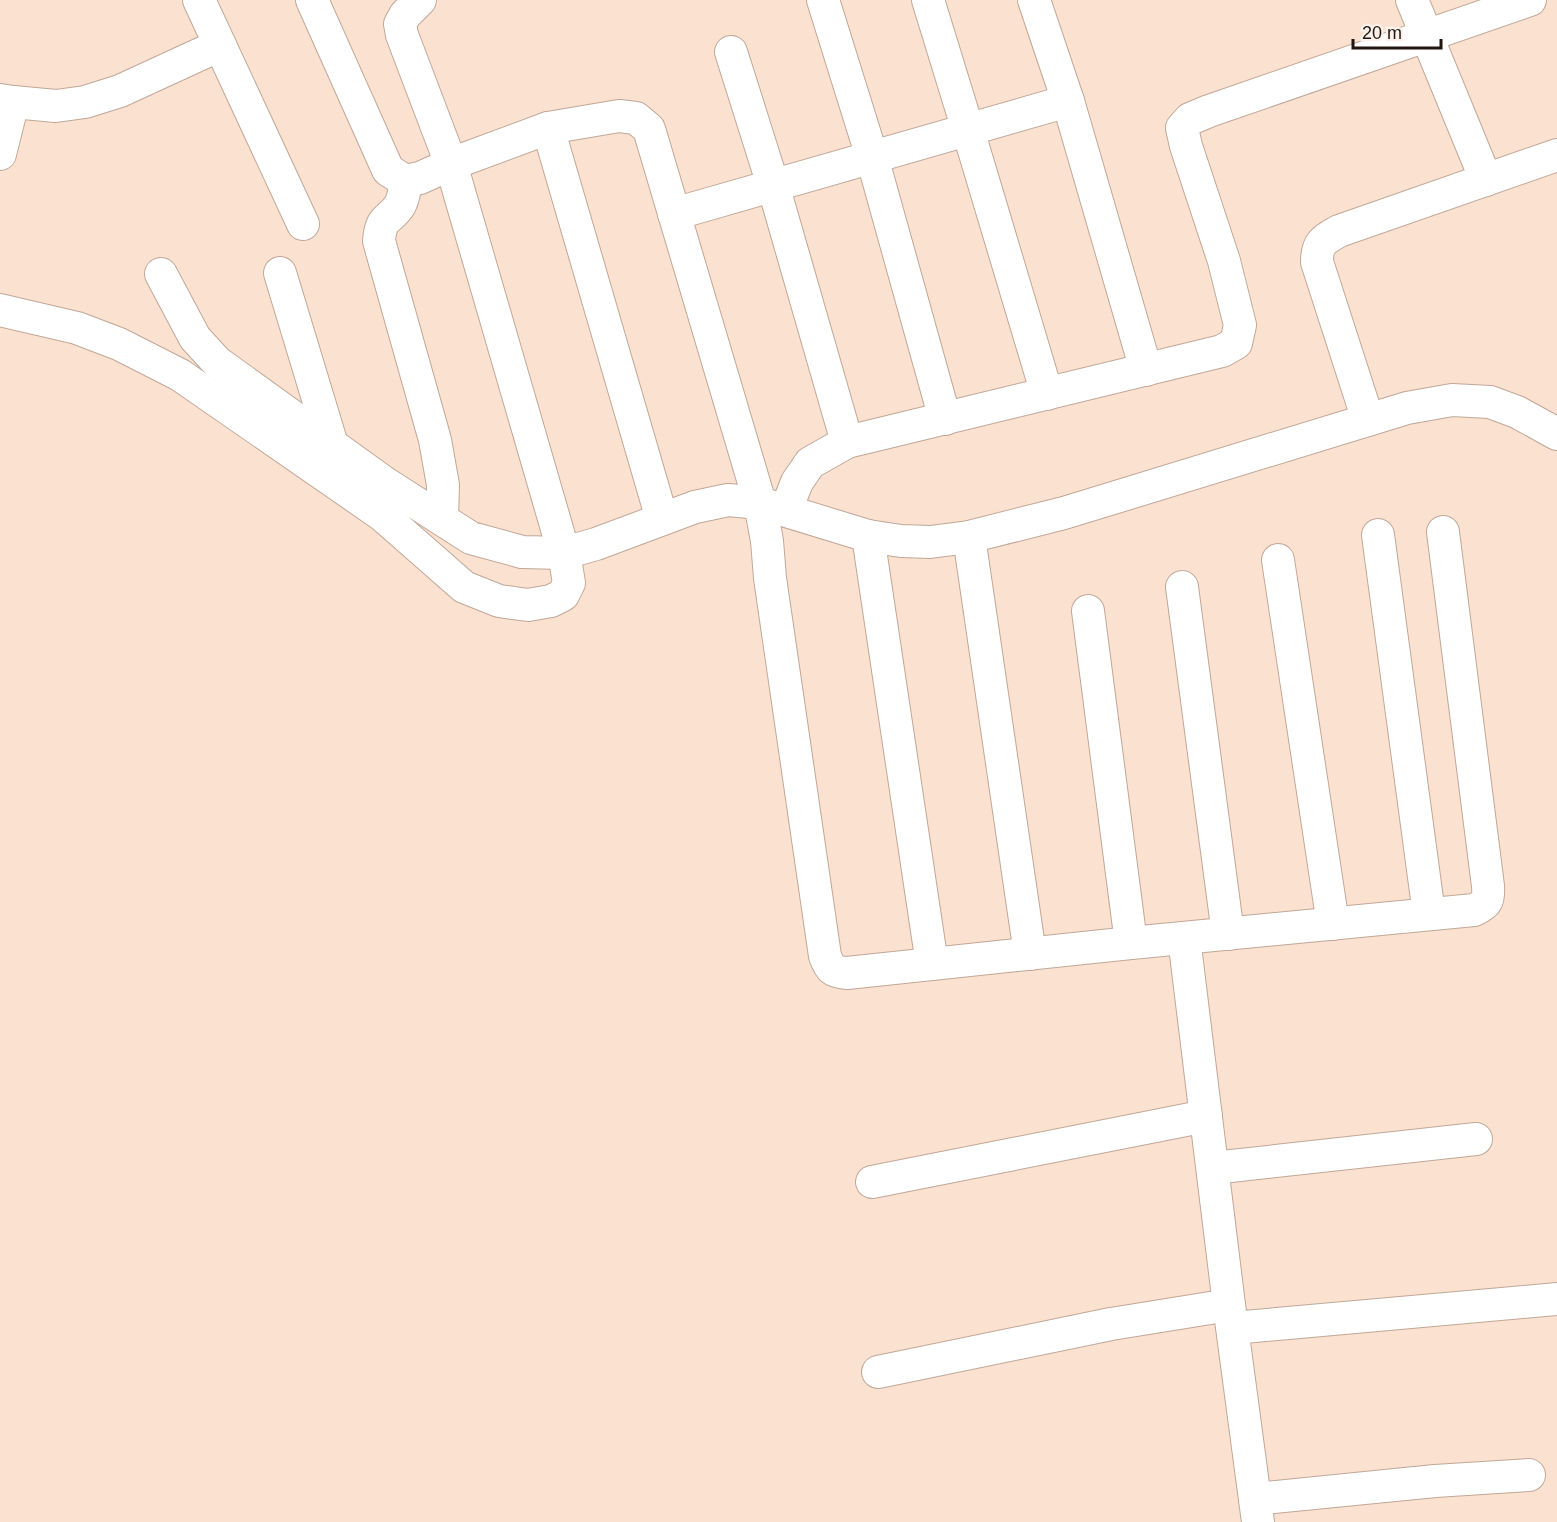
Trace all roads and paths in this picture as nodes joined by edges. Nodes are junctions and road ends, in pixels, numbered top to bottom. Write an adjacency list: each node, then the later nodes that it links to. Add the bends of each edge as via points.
1 (199, 0): 10 (street)
2 (312, 0): 21 (street, via 388,170)
3 (420, 0): 19 (street, via 400,24 402,35)
4 (823, 0): 18 (street)
5 (928, 0): 15 (street)
6 (1034, 0): 13 (street)
7 (1412, 0): 9 (street)
8 (1530, 0): 9 (street)
9 (1427, 36): 20 (street); 28 (street, via 1209,111 1190,119 1182,128 1240,325 1236,343 1222,351)
10 (220, 45): 12 (street, via 120,91 85,102 56,106); 24 (street)
11 (731, 52): 22 (street)
12 (6, 101): 16 (street)
13 (1068, 101): 15 (street); 28 (street)
14 (548, 128): 19 (street); 23 (street, via 619,116 636,118 649,129); 37 (street)
15 (968, 129): 18 (street); 29 (street)
16 (0, 153)
17 (1557, 155): 20 (street)
18 (872, 157): 22 (street); 30 (street)
19 (451, 164): 21 (street); 42 (street)
20 (1485, 180): 31 (street, via 1339,231 1324,239 1317,249 1317,262)
21 (405, 181): 36 (street, via 405,193 399,206 385,219 379,241 435,440 443,484)
22 (773, 185): 23 (street); 33 (street)
23 (674, 214): 35 (street)
24 (303, 224)
25 (280, 273): 34 (street)
26 (162, 274): 34 (street, via 195,338 217,362)
27 (0, 310): 42 (street, via 77,328 180,375 382,515 464,587 499,601 528,605 551,601 563,595 569,583)
28 (1146, 370): 29 (street)
29 (1047, 394): 30 (street)
30 (945, 418): 33 (street)
31 (1368, 420): 32 (street, via 1452,400 1490,402); 41 (street, via 1065,513)
32 (1557, 434)
33 (846, 442): 35 (street, via 810,463)
34 (332, 445): 36 (street)
35 (773, 506): 37 (street, via 728,500); 40 (street); 52 (street, via 766,541 770,578 828,966 847,974)
36 (442, 519): 42 (street, via 471,538 522,552)
37 (662, 519): 42 (street)
38 (1443, 532): 46 (street, via 1489,898 1474,910)
39 (1378, 535): 46 (street)
40 (868, 536): 41 (street, via 930,542); 52 (street)
41 (969, 537): 51 (street)
42 (564, 553)
43 (1278, 560): 47 (street)
44 (1182, 587): 48 (street)
45 (1088, 611): 50 (street)
46 (1429, 915): 47 (street)
47 (1333, 924): 48 (street)
48 (1228, 934): 49 (street)
49 (1184, 938): 50 (street); 53 (street)
50 (1131, 943): 51 (street)
51 (1030, 954): 52 (street)
52 (932, 964)
53 (1206, 1116): 55 (street); 56 (street)
54 (1476, 1139): 55 (street)
55 (1213, 1168): 58 (street)
56 (872, 1182)
57 (1557, 1299): 58 (street)
58 (1231, 1317): 59 (street, via 1111,1324); 61 (street)
59 (878, 1372)
60 (1529, 1475): 61 (street, via 1435,1481)
61 (1257, 1511)

